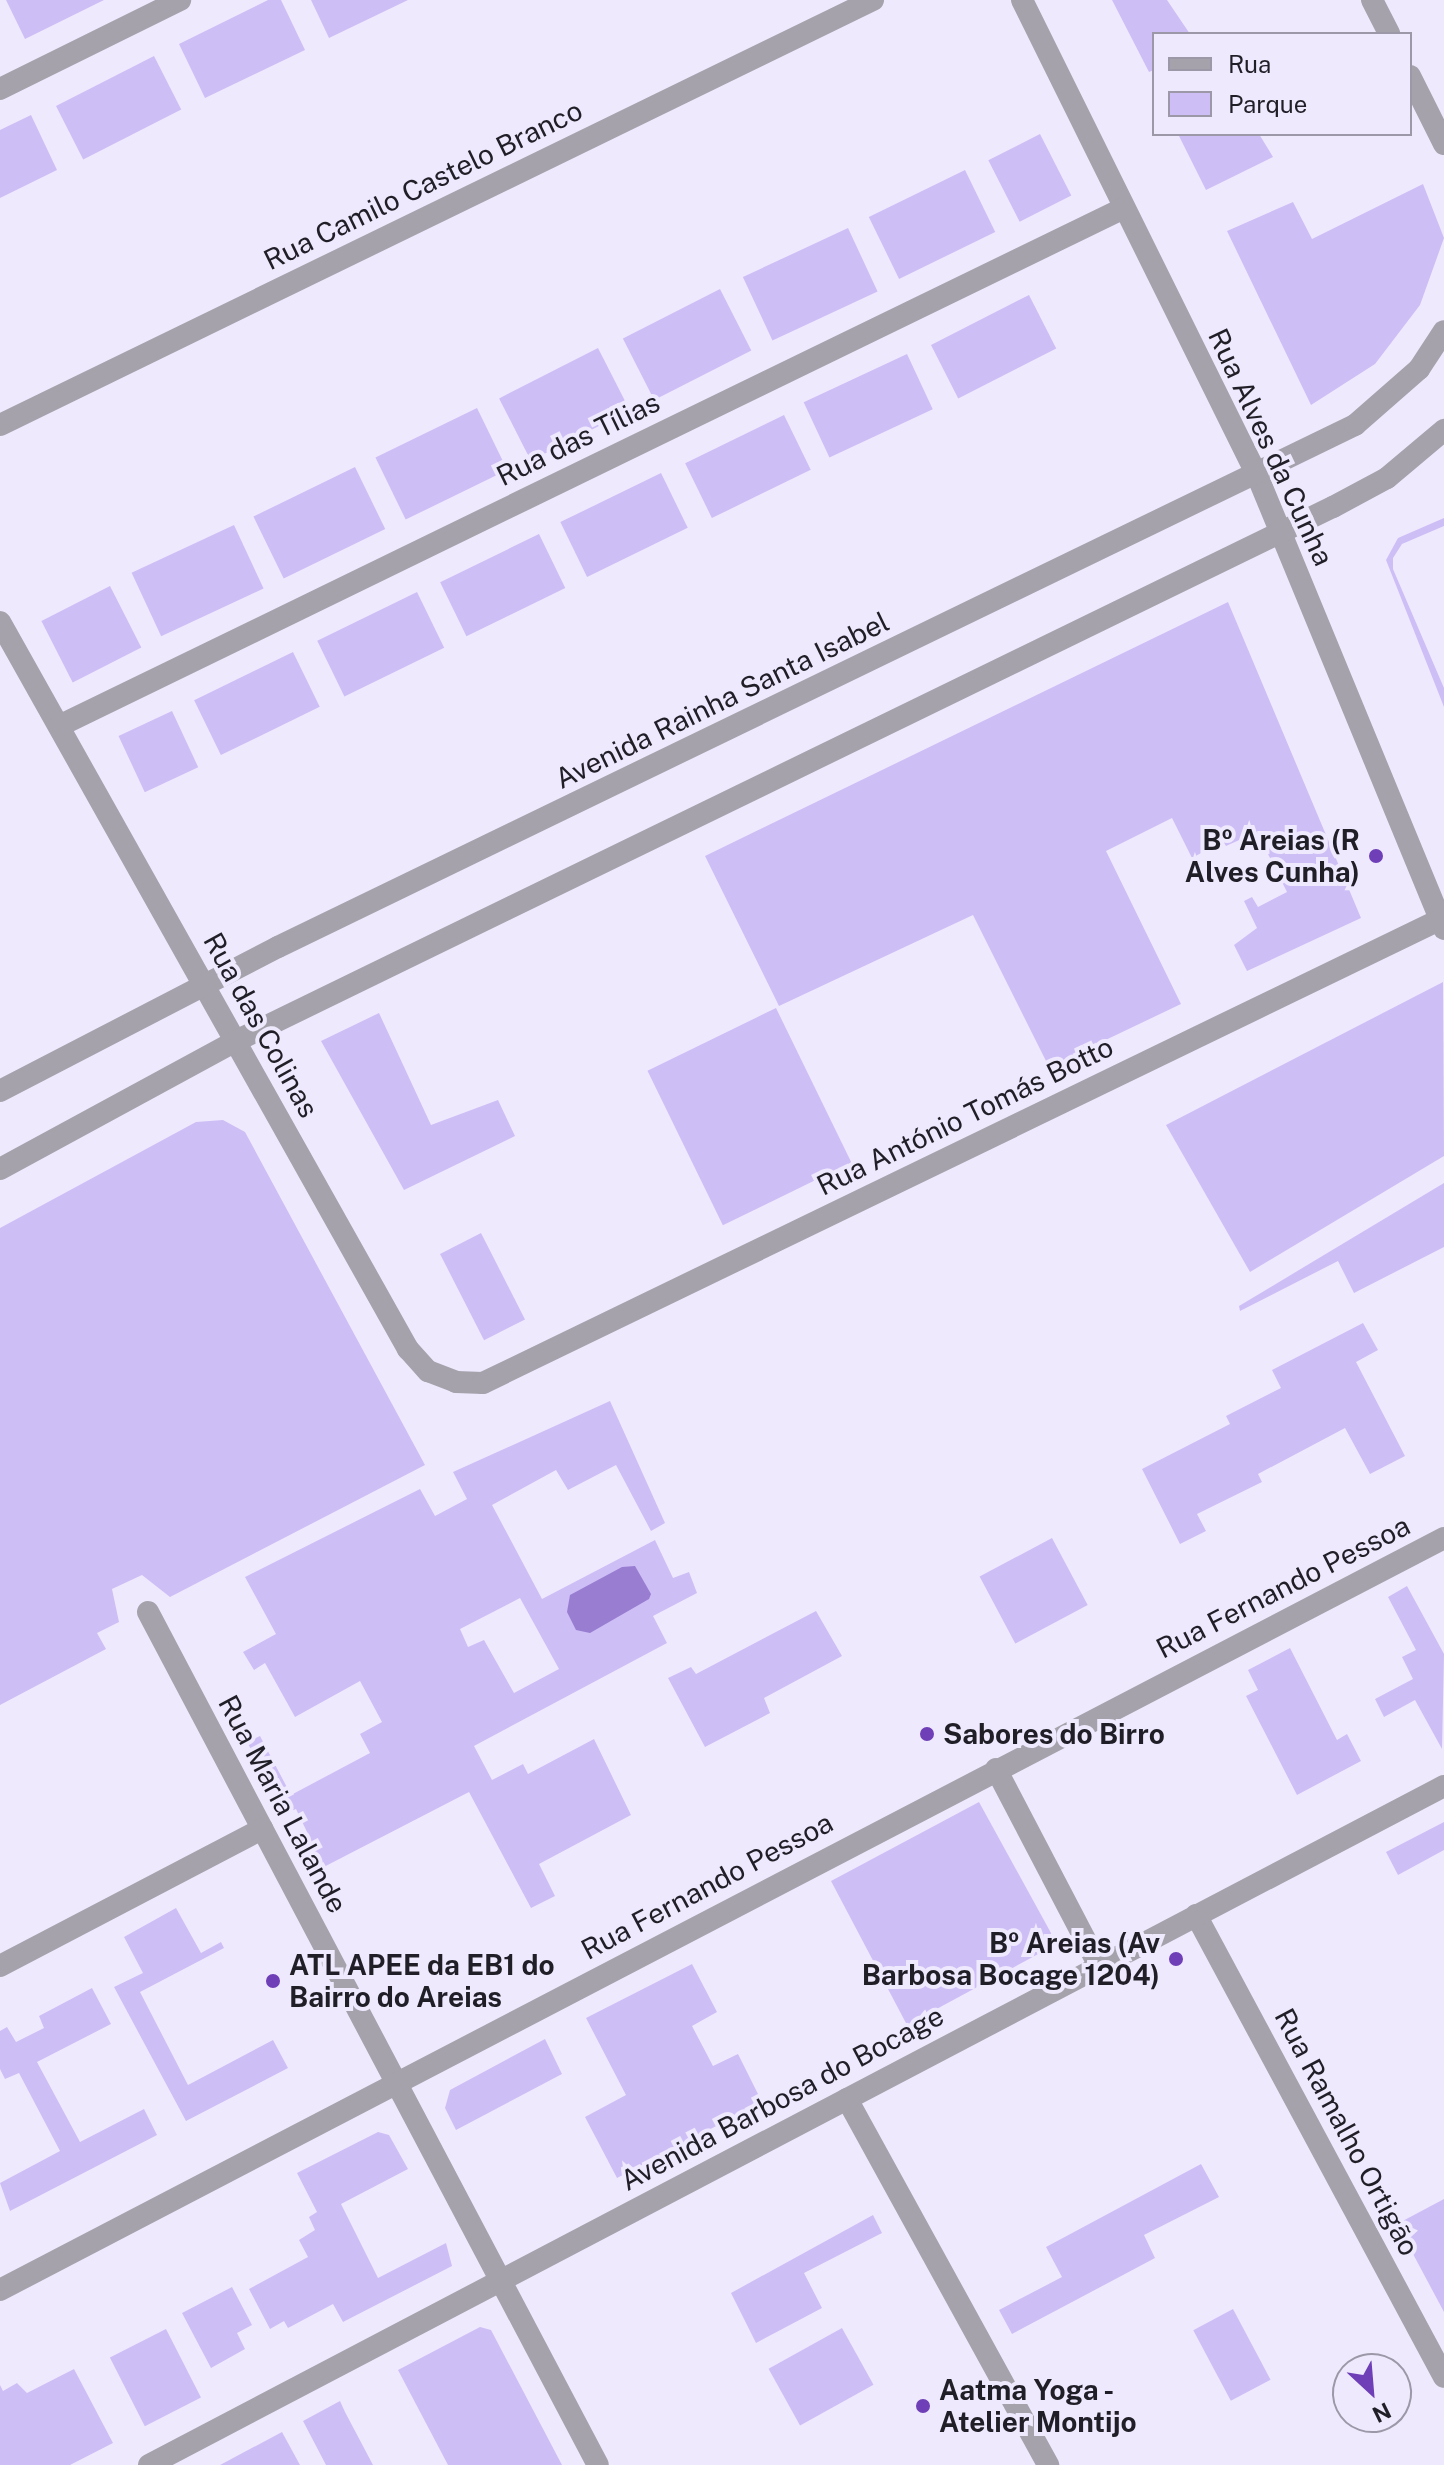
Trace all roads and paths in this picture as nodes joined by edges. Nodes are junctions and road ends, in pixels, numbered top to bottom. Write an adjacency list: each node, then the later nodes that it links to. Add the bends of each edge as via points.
1 (180, 0): 7 (street)
2 (873, 0): 11 (street, Rua Camilo Castelo Branco)
3 (1022, 0): 9 (street, Rua Alves da Cunha)
4 (1372, 0): 5 (street)
5 (1388, 32)
6 (1412, 80): 8 (street)
7 (0, 89)
8 (1444, 144)
9 (1124, 208): 13 (street, Rua Alves da Cunha); 16 (street, Rua das Tílias)
10 (1444, 331): 13 (street, Avenida Rainha Santa Isabel, via 1419,369 1355,425)
11 (0, 425)
12 (1444, 430): 14 (street, via 1387,478)
13 (1257, 475): 14 (street, Rua Alves da Cunha); 18 (street, Avenida Rainha Santa Isabel)
14 (1280, 534): 17 (street, Rua Alves da Cunha); 19 (street)
15 (0, 622): 16 (street, Rua das Colinas)
16 (59, 726): 18 (street, Rua das Colinas)
17 (1441, 924): 22 (street, Rua António Tomás Botto)
18 (205, 986): 19 (street, Rua das Colinas); 20 (street, Avenida Rainha Santa Isabel)
19 (236, 1041): 21 (street); 22 (street, Rua das Colinas, via 408,1349 428,1371 456,1382 483,1383)
20 (0, 1091)
21 (0, 1169)
22 (517, 1367)
23 (1444, 1538): 25 (street, Rua Fernando Pessoa)
24 (148, 1612): 27 (street, Rua Maria Lalande)
25 (996, 1769): 30 (street); 31 (street, Rua Fernando Pessoa)
26 (1444, 1786): 28 (street, Avenida Barbosa do Bocage)
27 (262, 1829): 29 (street); 31 (street, Rua Maria Lalande)
28 (1196, 1915): 30 (street, Avenida Barbosa do Bocage); 35 (street, Rua Ramalho Ortigão)
29 (0, 1966)
30 (1099, 1966): 32 (street, Avenida Barbosa do Bocage)
31 (395, 2083): 33 (street, Rua Maria Lalande); 34 (street, Rua Fernando Pessoa)
32 (847, 2099): 33 (street, Avenida Barbosa do Bocage); 38 (street)
33 (500, 2279): 36 (street, Avenida Barbosa do Bocage); 37 (street, Rua Maria Lalande)
34 (0, 2290)
35 (1444, 2377)
36 (151, 2465)
37 (598, 2465)
38 (1048, 2465)

